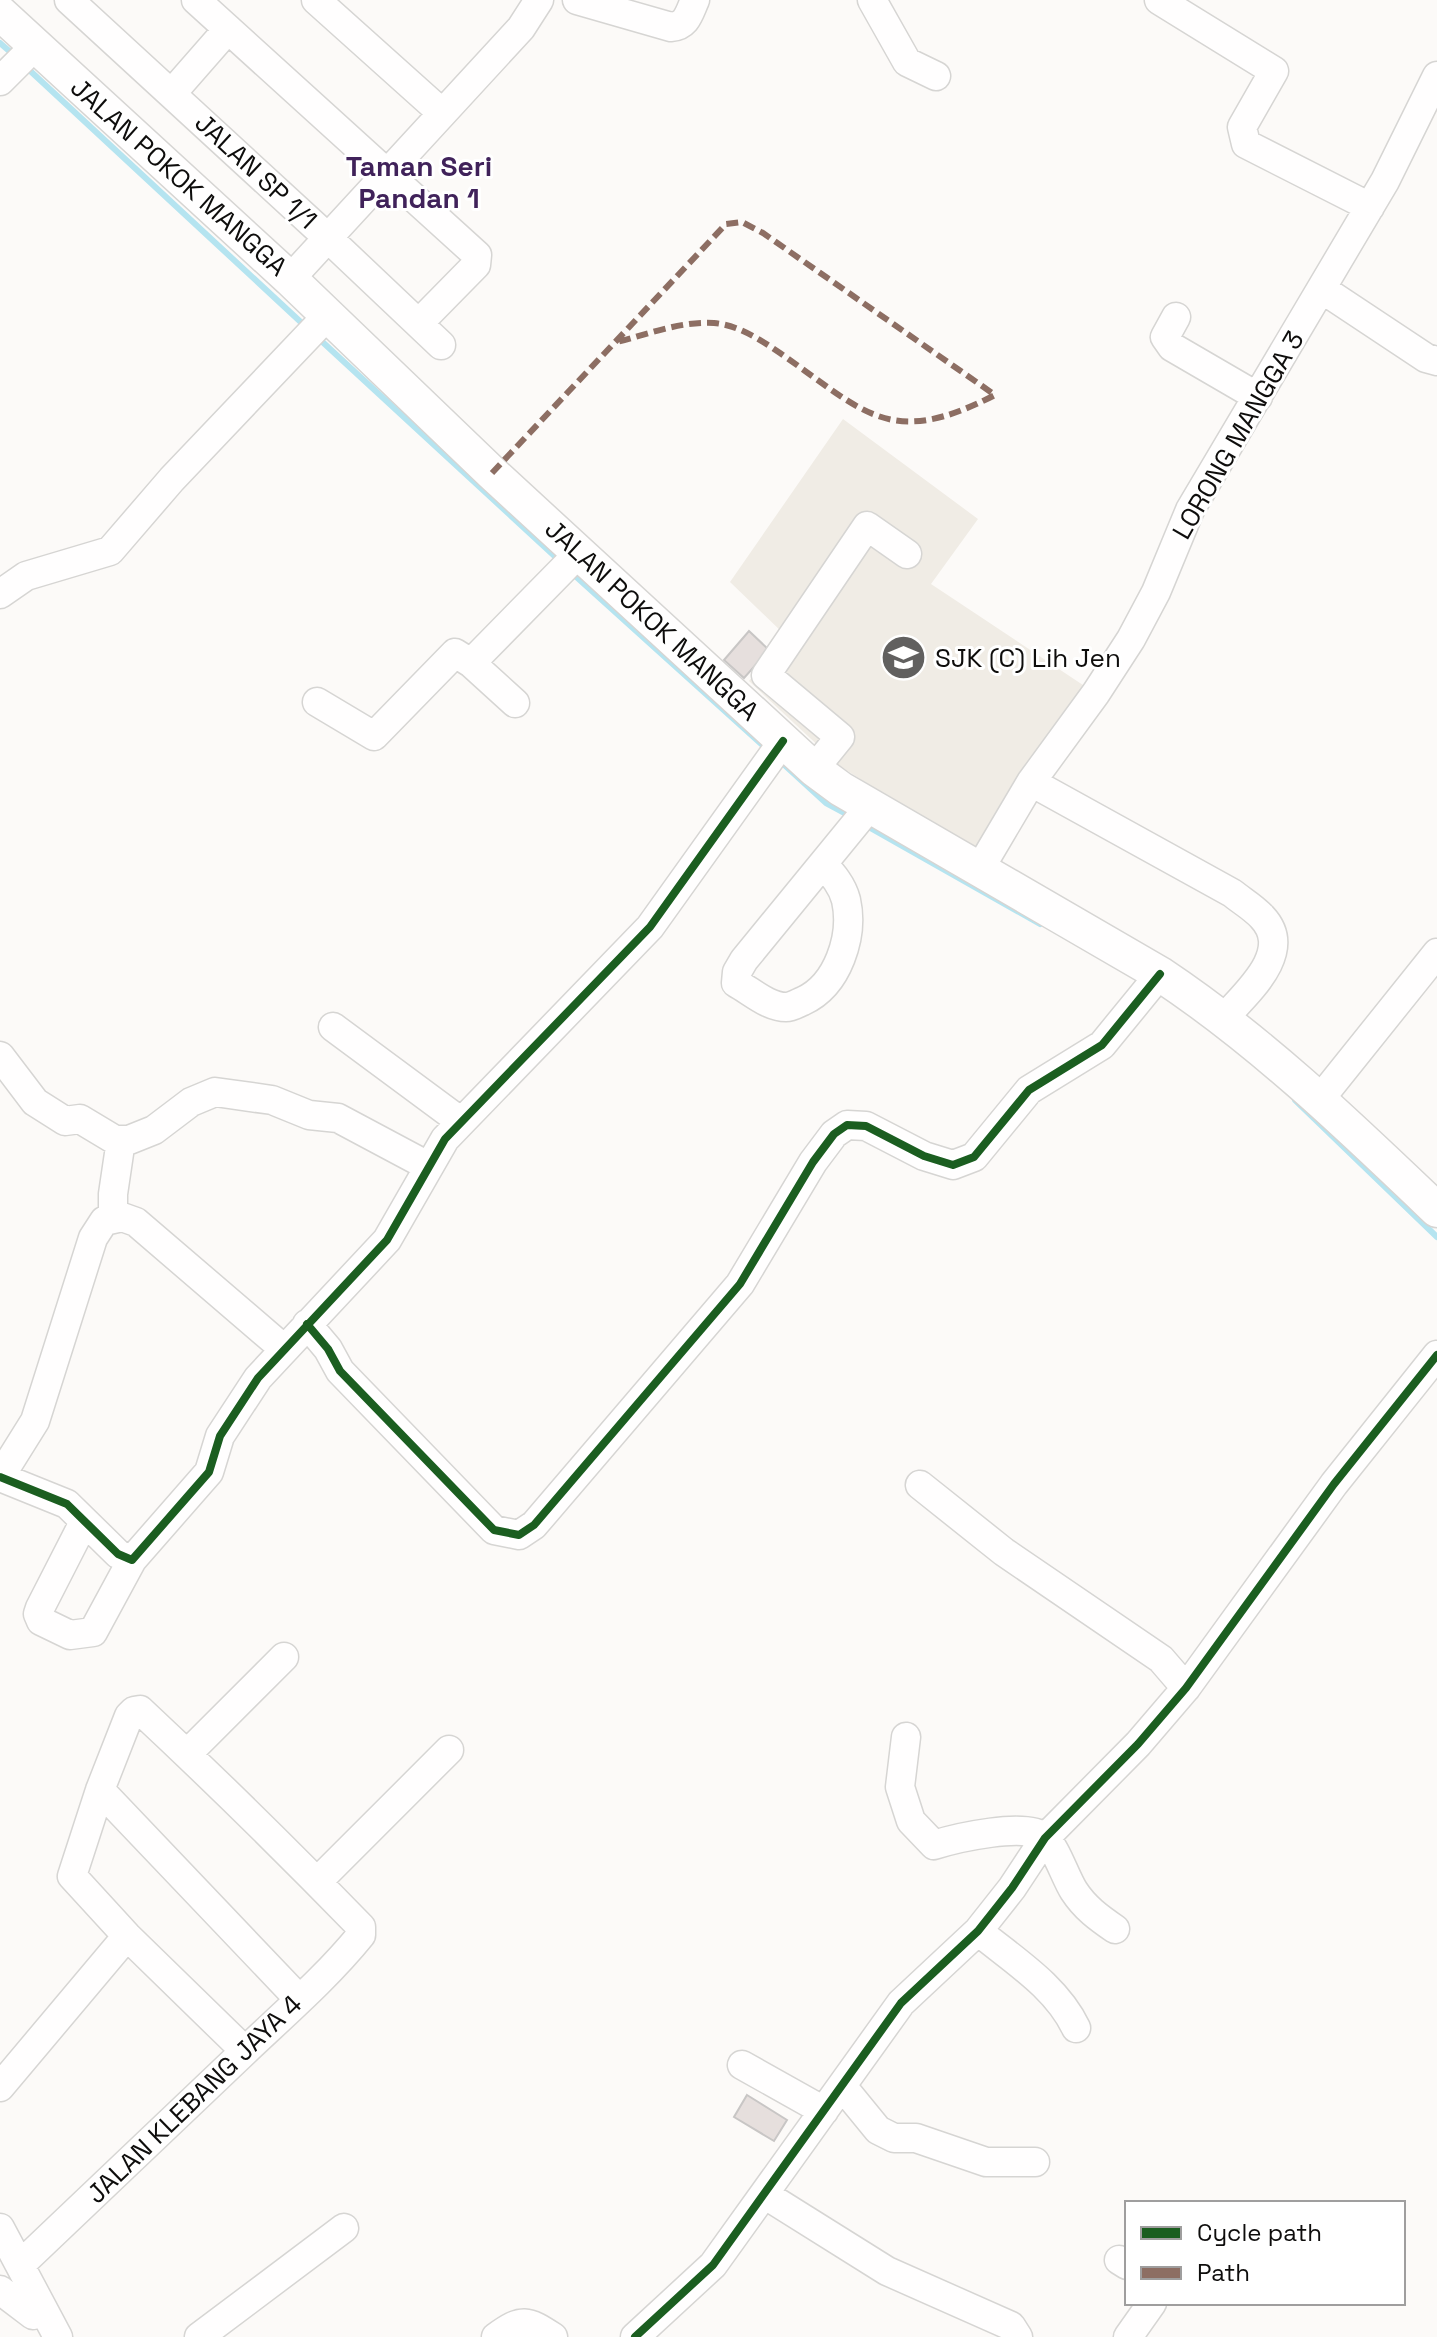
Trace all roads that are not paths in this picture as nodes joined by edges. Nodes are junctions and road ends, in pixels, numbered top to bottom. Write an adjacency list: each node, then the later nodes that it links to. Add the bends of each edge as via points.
1 (69, 0): 14 (street, JALAN SP 1/1)
2 (196, 0): 10 (street)
3 (316, 0): 15 (street)
4 (539, 0): 15 (street, via 521,28)
5 (577, 0): 6 (street, via 671,27 686,21)
6 (695, 0)
7 (872, 0): 12 (street, via 907,62)
8 (1159, 0): 17 (street, via 1274,71 1242,127 1246,144)
9 (0, 13): 11 (main road, JALAN POKOK MANGGA)
10 (228, 29): 14 (street); 16 (street)
11 (18, 63): 19 (main road, JALAN POKOK MANGGA)
12 (936, 76)
13 (1437, 76): 17 (street, LORONG MANGGA 3)
14 (172, 93): 18 (street, JALAN SP 1/1)
15 (442, 113): 16 (street)
16 (385, 174): 18 (street); 22 (street, via 477,255 476,265)
17 (1370, 207): 20 (street, LORONG MANGGA 3)
18 (328, 238): 19 (street); 22 (street, JALAN SP 1/1)
19 (290, 279): 23 (main road, JALAN POKOK MANGGA)
20 (1322, 289): 25 (street); 26 (street, LORONG MANGGA 3)
21 (1176, 317): 26 (street, via 1165,337 1172,347)
22 (419, 323): 24 (street, JALAN SP 1/1)
23 (318, 326): 28 (main road, JALAN POKOK MANGGA, via 492,473); 29 (street, via 110,551 26,576)
24 (441, 345)
25 (1437, 361)
26 (1258, 397): 37 (street, LORONG MANGGA 3, via 1190,510 1131,639)
27 (907, 554): 31 (street, via 867,526)
28 (568, 565): 30 (street); 34 (main road, JALAN POKOK MANGGA)
29 (0, 594)
30 (471, 663): 32 (street, via 455,653 374,736); 33 (street)
31 (766, 675): 34 (street); 36 (street, via 840,737)
32 (317, 702)
33 (515, 703)
34 (743, 704): 35 (main road, JALAN POKOK MANGGA)
35 (776, 751): 36 (main road, JALAN POKOK MANGGA); 47 (street, via 650,927)
36 (814, 769): 38 (main road, JALAN POKOK MANGGA, via 841,789)
37 (1031, 782): 40 (street, LORONG MANGGA 3); 43 (street, via 1232,893 1262,916 1272,938 1270,964)
38 (861, 816): 39 (street); 40 (main road, JALAN POKOK MANGGA)
39 (823, 864): 39 (street, via 737,972 736,983 772,1004 788,1007 809,998 833,976 848,924 846,899)
40 (979, 870): 42 (main road, JALAN POKOK MANGGA)
41 (1437, 953): 46 (street)
42 (1150, 985): 43 (main road, JALAN POKOK MANGGA); 52 (street, via 1102,1045 1029,1090 974,1157 953,1165 866,1126 847,1125 834,1134 740,1284 534,1525 519,1535 494,1530 340,1371)
43 (1224, 1018): 46 (main road, JALAN POKOK MANGGA)
44 (333, 1027): 47 (street)
45 (0, 1056): 48 (street, via 35,1102 52,1114 65,1121 80,1119)
46 (1320, 1099): 50 (main road, JALAN POKOK MANGGA)
47 (460, 1121): 49 (street)
48 (121, 1140): 49 (street, via 154,1130 191,1102 215,1092 338,1118); 51 (street)
49 (428, 1166): 52 (street, via 387,1240)
50 (1437, 1210)
51 (113, 1219): 53 (street, via 136,1222); 55 (street, via 104,1221 93,1238 35,1421)
52 (307, 1324): 53 (street)
53 (284, 1349): 58 (street, via 220,1436 209,1472)
54 (1437, 1355): 60 (street, via 1334,1484)
55 (0, 1477): 57 (street, via 67,1504)
56 (920, 1485): 60 (street, via 1004,1552 1161,1659)
57 (84, 1522): 58 (street); 58 (street, via 40,1608 41,1621 70,1635 93,1632)
58 (132, 1560)
59 (284, 1657): 63 (street)
60 (1186, 1688): 65 (street)
61 (906, 1737): 65 (street, via 900,1787 911,1821 934,1845 967,1835 1032,1831)
62 (449, 1750): 66 (street)
63 (187, 1754): 64 (street, via 140,1710 134,1711); 66 (street)
64 (100, 1790): 69 (street, via 71,1873); 70 (street)
65 (1045, 1838): 67 (street, via 1075,1892); 68 (street)
66 (317, 1882): 70 (street, JALAN KLEBANG JAYA 4, via 361,1927 361,1935)
67 (1115, 1929)
68 (978, 1931): 71 (street, via 1047,1987); 74 (street, via 901,2003)
69 (127, 1936): 72 (street); 75 (street)
70 (299, 1999): 72 (street, JALAN KLEBANG JAYA 4)
71 (1076, 2028)
72 (245, 2051): 81 (street, JALAN KLEBANG JAYA 4)
73 (742, 2065): 76 (street)
74 (842, 2086): 76 (street); 77 (street, via 878,2130 894,2138 916,2138 986,2162)
75 (0, 2087)
76 (824, 2111): 78 (street)
77 (1035, 2162)
78 (764, 2194): 89 (street, via 713,2265); 90 (street, via 887,2271 1011,2326)
79 (0, 2228): 81 (street)
80 (344, 2228): 86 (street)
81 (20, 2265): 84 (street)
82 (0, 2290): 84 (street, via 33,2315)
83 (1151, 2305): 91 (street)
84 (43, 2312): 85 (street)
85 (58, 2337)
86 (199, 2337)
87 (496, 2337): 88 (street, via 515,2323 535,2325)
88 (553, 2337)
89 (635, 2337)
90 (1018, 2337)
91 (1128, 2337)

